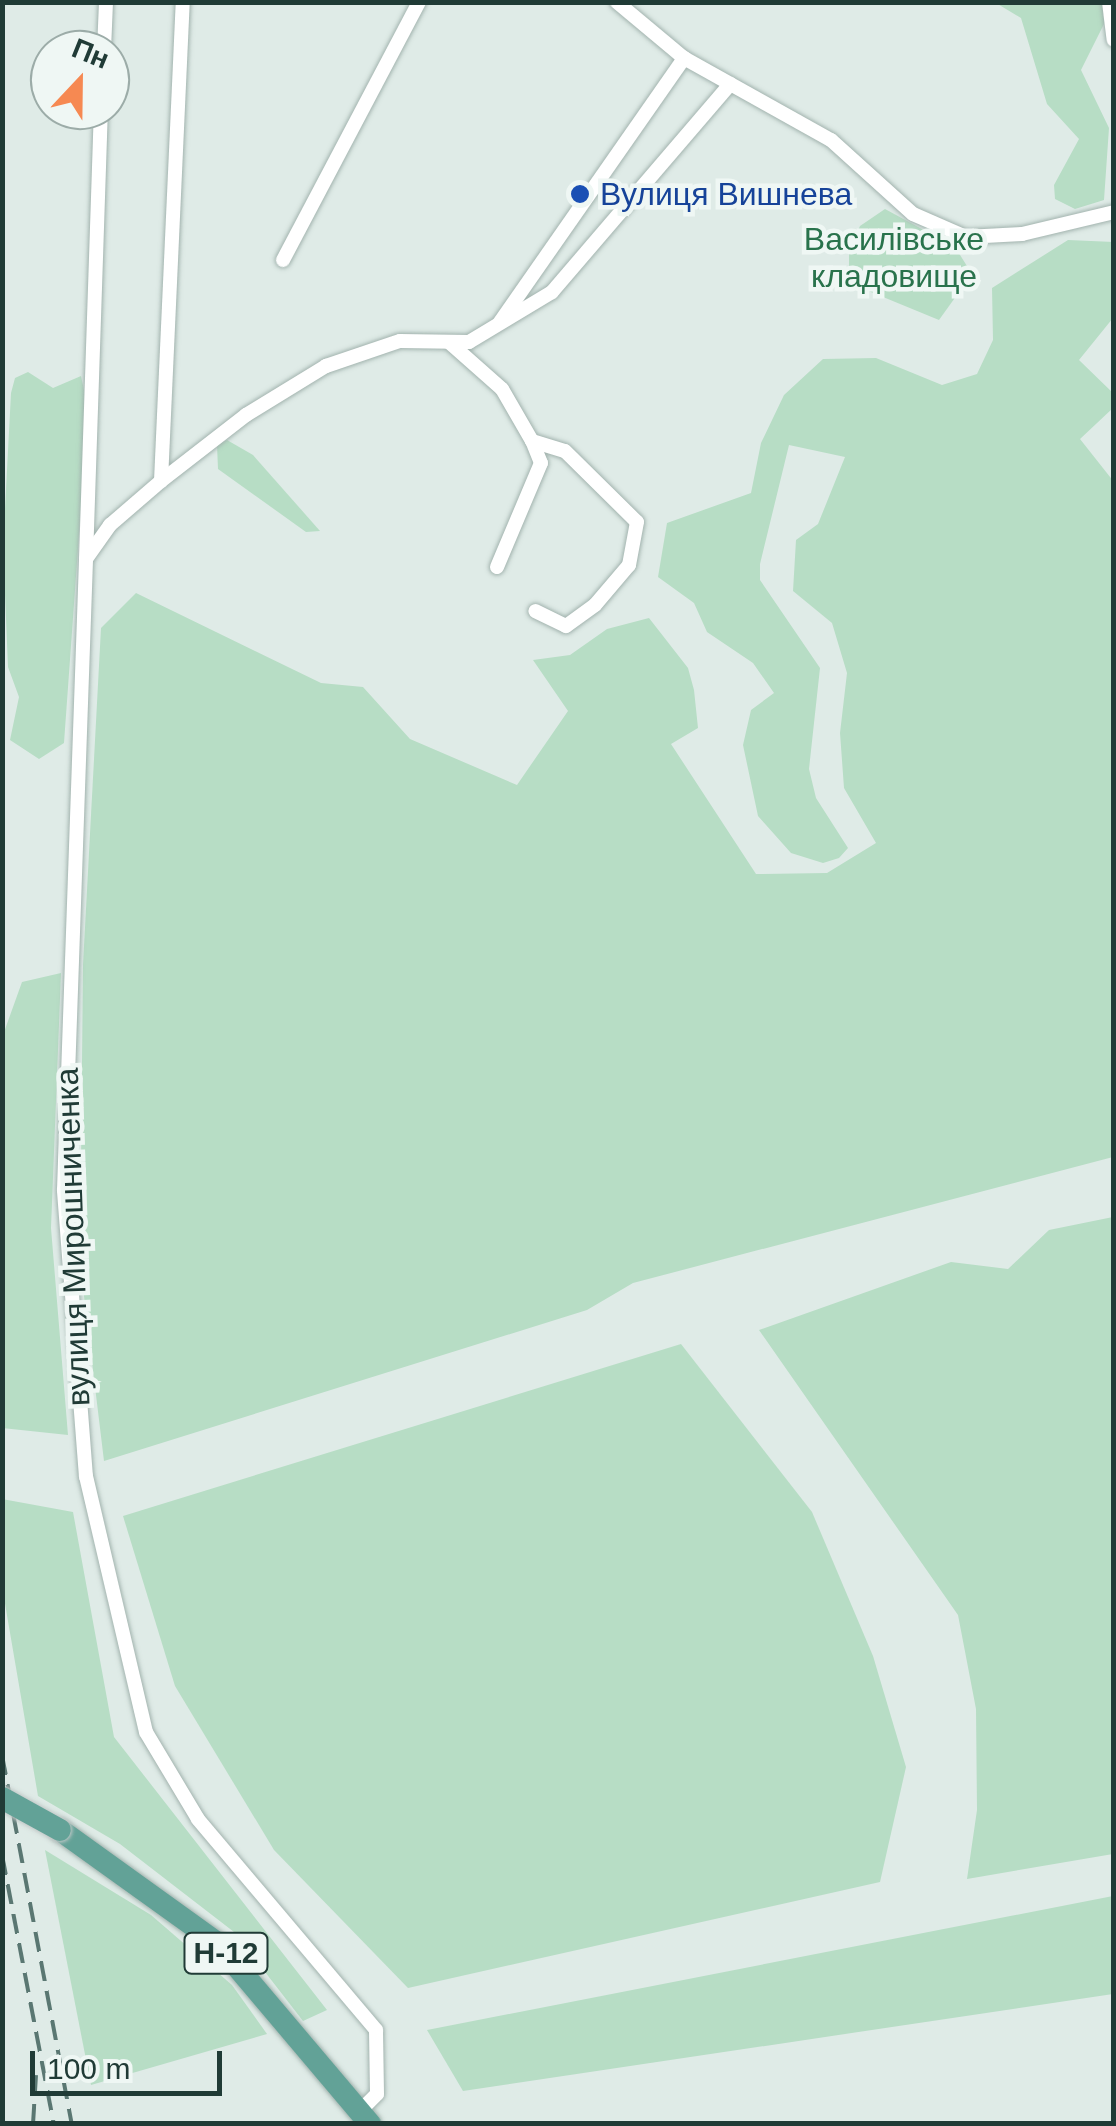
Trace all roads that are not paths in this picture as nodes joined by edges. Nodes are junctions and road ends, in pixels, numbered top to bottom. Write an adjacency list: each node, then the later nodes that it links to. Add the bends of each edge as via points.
1 (106, 2): 6 (street)
2 (183, 2): 16 (street)
3 (419, 2): 12 (street)
4 (617, 2): 8 (street)
5 (1109, 2): 7 (street)
6 (105, 30)
7 (1114, 40)
8 (684, 58): 9 (street); 13 (street)
9 (730, 84): 11 (street, via 831,140 914,214 966,237 1022,234); 13 (street, via 552,292)
10 (100, 130): 17 (street, вулиця Мирошниченка)
11 (1114, 212)
12 (283, 260)
13 (493, 330): 14 (street)
14 (450, 343): 15 (street, via 502,389); 16 (street, via 400,342 326,366 246,415)
15 (532, 442): 18 (street, via 541,463); 19 (street, via 565,451 636,522 630,566 595,605 566,626)
16 (162, 482): 17 (street, via 110,525)
17 (86, 558): 21 (street, вулиця Мирошниченка, via 64,1190 86,1478 146,1732 198,1819 376,2030 377,2094)
18 (496, 567)
19 (534, 611)
20 (2, 1798): 21 (main road, Н-12, bridge, via 60,1830 217,1943)
21 (365, 2117)

